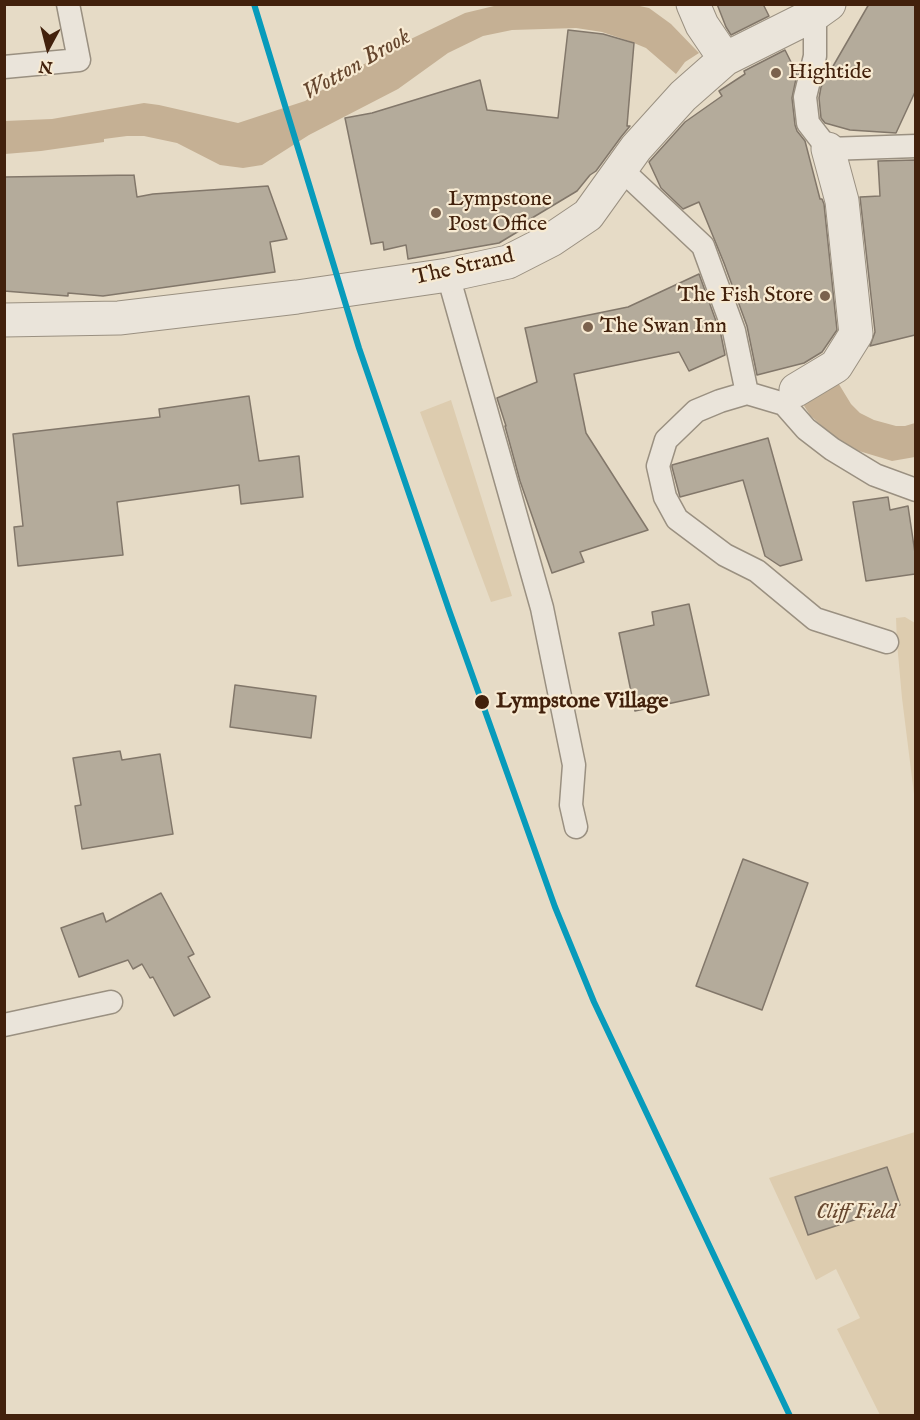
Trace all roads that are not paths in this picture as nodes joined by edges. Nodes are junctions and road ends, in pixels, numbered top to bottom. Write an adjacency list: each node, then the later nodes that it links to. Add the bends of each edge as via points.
1 (68, 4): 5 (lane, via 79,60)
2 (693, 4): 4 (street)
3 (822, 9): 4 (street, The Strand); 7 (lane, via 805,97 808,123)
4 (725, 59): 8 (street, The Strand, via 675,104)
5 (4, 67)
6 (915, 146): 7 (lane)
7 (828, 149): 12 (street, via 842,201 856,334 836,366)
8 (622, 170): 9 (street, The Strand, via 588,215 551,240 508,262); 11 (lane, via 704,246 734,331)
9 (448, 275): 10 (street, The Strand, via 119,318); 15 (lane, via 543,608 574,765 571,805)
10 (4, 320)
11 (747, 393): 12 (lane); 14 (lane, via 696,411 666,440 658,466 665,497 677,519 725,555 758,571 815,619)
12 (790, 397): 13 (lane, via 806,429 832,449 875,475)
13 (915, 490)
14 (887, 642)
15 (576, 827)
16 (111, 1002): 17 (lane)
17 (4, 1025)

